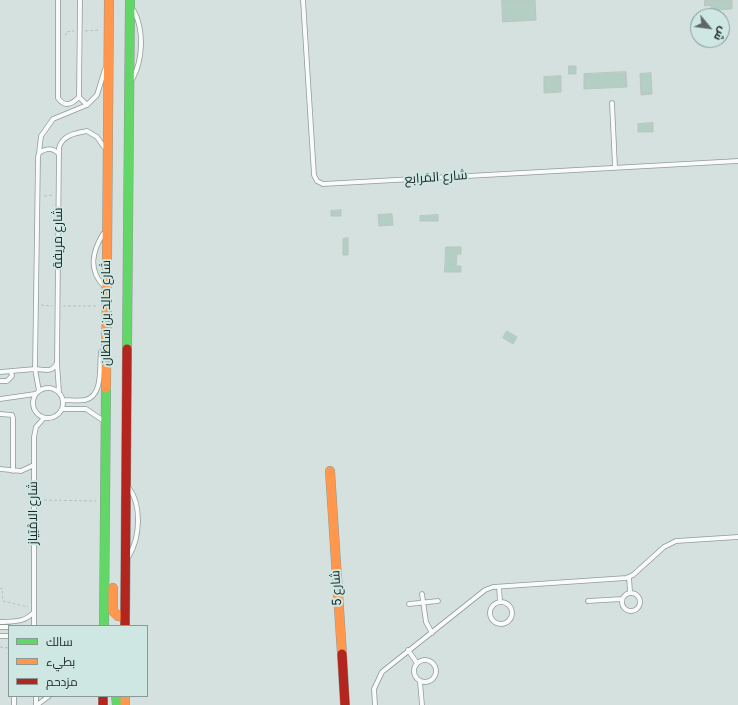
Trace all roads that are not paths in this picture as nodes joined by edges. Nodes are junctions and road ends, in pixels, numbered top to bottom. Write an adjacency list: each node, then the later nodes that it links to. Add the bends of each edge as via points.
1 (58, 0): 7 (lane, via 58,98 60,102 68,105)
2 (80, 0): 7 (lane)
3 (109, 0): 6 (main road, شارع خالِد بن سلطان)
4 (303, 0): 14 (lane, شارع المَرابع, via 314,175 323,184)
5 (130, 1): 49 (main road, شارع خالِد بن سلطان)
6 (108, 66): 9 (lane, via 103,72 97,95); 10 (main road, شارع خالِد بن سلطان)
7 (79, 97): 9 (lane)
8 (612, 103): 14 (lane)
9 (87, 105): 11 (lane, via 53,119 41,136)
10 (107, 151): 12 (lane, شارع مريفة, via 98,137 87,131 64,139 60,144); 15 (main road, شارع خالِد بن سلطان)
11 (39, 153): 12 (lane, via 52,149); 19 (lane)
12 (59, 154): 18 (lane, شارع مريفة)
13 (738, 161): 14 (lane, شارع المَرابع)
14 (615, 167)
15 (106, 229): 16 (main road, شارع خالِد بن سلطان); 16 (lane, via 93,257 95,273)
16 (106, 288): 17 (main road, شارع خالِد بن سلطان)
17 (108, 335): 26 (lane, via 101,349 99,385 94,395 85,400); 30 (main road, شارع خالِد بن سلطان)
18 (57, 363): 19 (lane, via 52,370); 24 (lane, شارع مريفة)
19 (35, 369): 21 (lane); 23 (lane)
20 (0, 372): 21 (lane)
21 (11, 372): 22 (lane, via 12,376 9,379)
22 (0, 381)
23 (37, 392): 24 (lane, via 47,388); 25 (lane); 29 (lane, via 32,406 37,414)
24 (59, 392): 26 (lane)
25 (0, 399)
26 (63, 400): 27 (lane)
27 (62, 409): 29 (lane, via 53,418); 30 (lane, via 86,409)
28 (0, 414): 33 (lane, via 12,415 13,418)
29 (44, 418): 31 (lane, شارع الامْتِياز, via 36,427)
30 (106, 422): 35 (main road, شارع خالِد بن سلطان)
31 (34, 465): 33 (lane, via 21,471); 47 (lane, شارع الامْتِياز)
32 (0, 470): 33 (lane)
33 (13, 470)
34 (330, 471): 60 (main road, شارع 5)
35 (105, 516): 48 (main road, شارع خالِد بن سلطان); 49 (main road, via 112,536 114,611)
36 (738, 537): 37 (lane, via 676,541 664,547)
37 (629, 577): 38 (lane); 39 (lane)
38 (499, 587): 44 (lane); 54 (lane, via 485,590)
39 (630, 592): 41 (lane); 41 (lane, via 639,596 638,609 633,611 624,608)
40 (422, 594): 45 (lane)
41 (622, 599): 42 (lane)
42 (588, 600)
43 (438, 601): 45 (lane)
44 (500, 601): 44 (lane, via 491,607 489,612 490,618 499,624 509,620 512,610 510,605)
45 (423, 603): 46 (lane); 54 (lane, via 426,622)
46 (409, 604)
47 (34, 610): 50 (lane, via 28,618 21,621); 51 (lane, شارع الامْتِياز)
48 (105, 613): 52 (lane); 53 (main road, شارع خالِد بن سلطان)
49 (125, 621)
50 (0, 622)
51 (34, 625)
52 (98, 625)
53 (104, 625)
54 (432, 633): 55 (lane)
55 (408, 650): 56 (lane); 61 (lane, via 378,677 374,688)
56 (417, 663): 57 (lane, via 414,673); 57 (lane, via 427,660 432,662 437,672 431,681)
57 (420, 682): 62 (lane)
58 (48, 697): 59 (lane)
59 (37, 705)
60 (345, 705)
61 (375, 705)
62 (422, 705)

